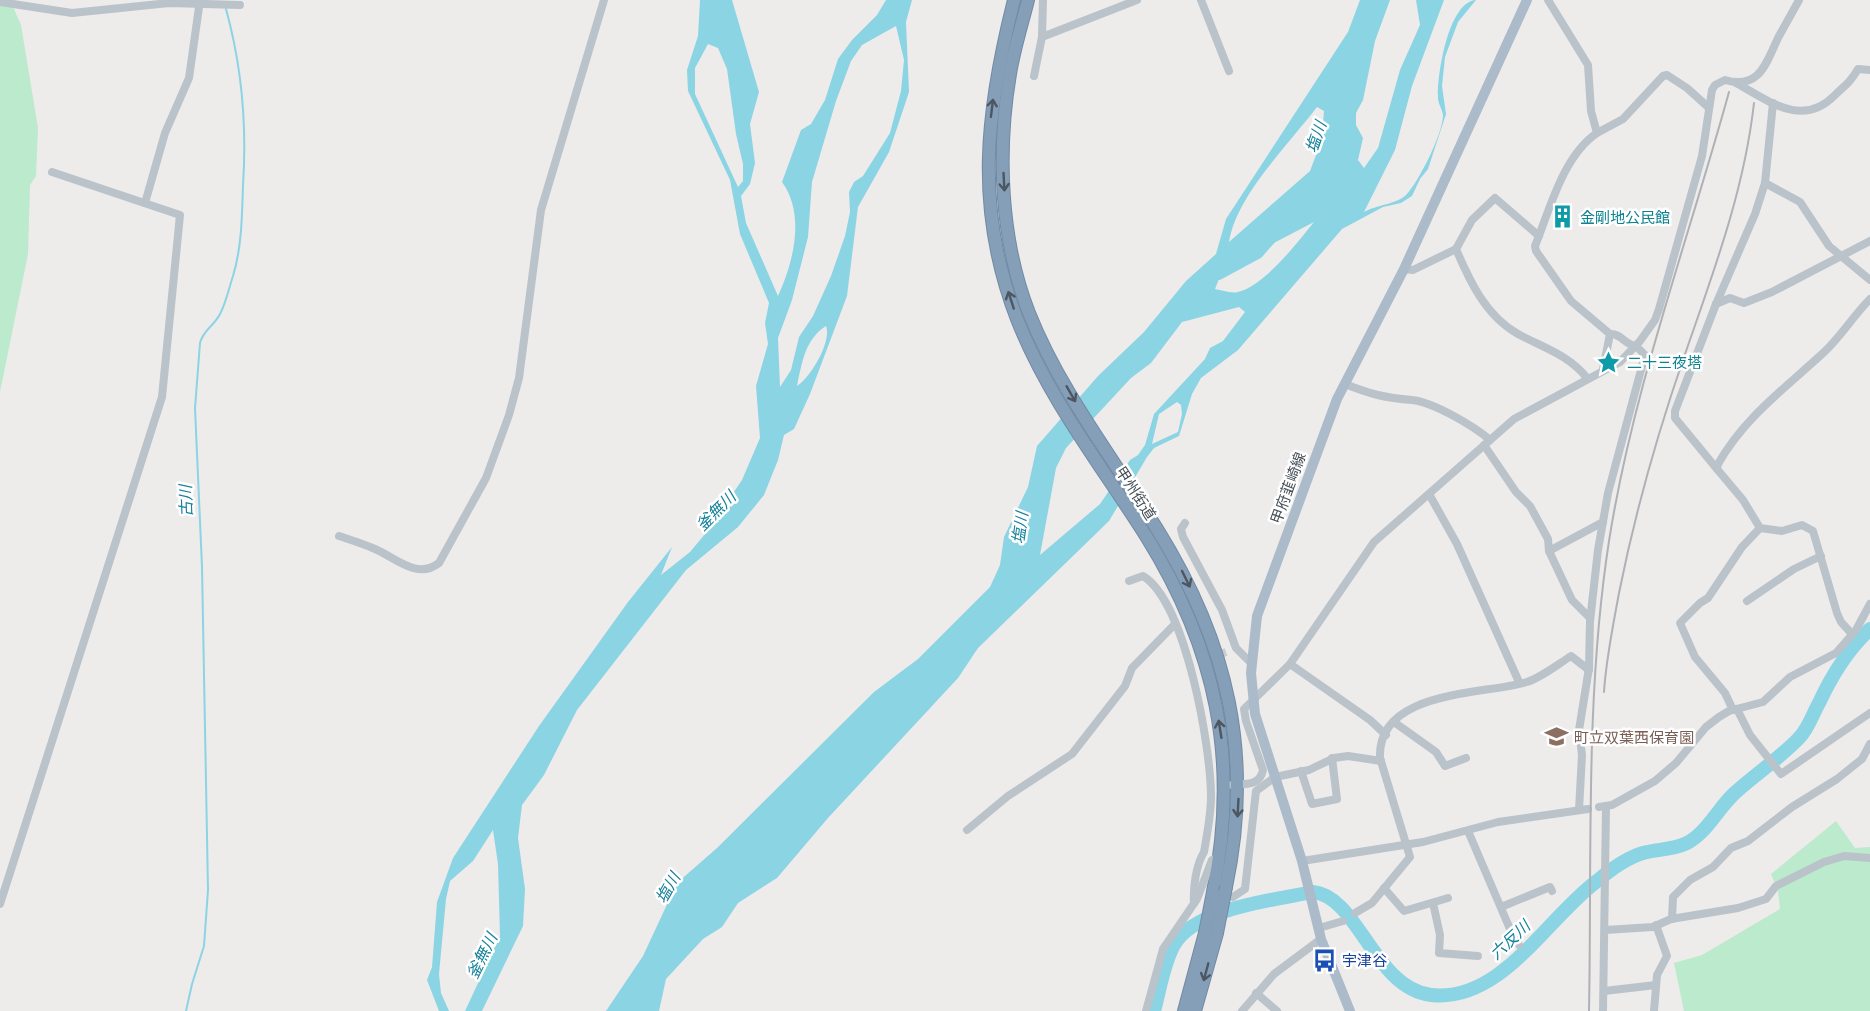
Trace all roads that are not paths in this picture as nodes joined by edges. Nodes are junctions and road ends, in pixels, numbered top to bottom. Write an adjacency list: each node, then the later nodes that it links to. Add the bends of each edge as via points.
1 (604, 0): 43 (street, via 541,210 519,378 482,488 440,563 433,568 419,570)
2 (1014, 0): 70 (highway, 甲州街道, one-way to 2, via 1215,696 1189,616 1146,537 1071,423 1032,354 1004,280 993,232 988,183 990,126 996,71)
3 (1028, 0): 69 (highway, 甲州街道, one-way to 69, via 1010,73 1004,129 1003,182 1018,276 1043,343 1202,610 1235,732)
4 (1043, 0): 13 (street)
5 (1137, 0): 13 (street)
6 (1201, 0): 15 (street)
7 (1527, 0): 28 (main road, 甲府韮崎線)
8 (1548, 0): 20 (street, via 1588,65 1591,111)
9 (1799, 0): 17 (street, via 1766,67 1750,80)
10 (200, 1): 11 (street, via 72,13); 12 (street); 23 (street, via 189,78 165,133)
11 (0, 2)
12 (240, 5)
13 (1042, 38): 16 (street)
14 (1870, 70): 18 (street, via 1858,69 1852,82 1826,106 1796,112)
15 (1229, 71)
16 (1034, 76)
17 (1736, 83): 18 (street); 19 (street, via 1725,80 1715,85)
18 (1773, 103): 22 (street)
19 (1708, 106): 20 (street, via 1667,75 1623,119); 33 (street, via 1702,156 1659,309)
20 (1597, 133): 24 (street, via 1568,166)
21 (52, 172): 23 (street)
22 (1765, 183): 27 (street, via 1800,202); 31 (street, via 1746,238)
23 (145, 203): 82 (street, via 180,214 162,397)
24 (1539, 236): 26 (street, via 1495,198 1472,220); 32 (street, via 1536,251 1571,301)
25 (1870, 241): 27 (street)
26 (1456, 249): 28 (street, via 1413,270); 35 (street, via 1469,279 1493,314 1518,334 1561,355)
27 (1841, 258): 29 (street); 31 (street, via 1744,303 1730,298)
28 (1404, 269): 36 (main road, 甲府韮崎線)
29 (1870, 280)
30 (1870, 298): 38 (street, via 1823,353 1774,394 1741,429)
31 (1716, 304): 38 (street, via 1675,418)
32 (1610, 334): 33 (street); 34 (street)
33 (1636, 346): 34 (street, via 1620,362); 40 (street, via 1645,355)
34 (1603, 369): 35 (street)
35 (1587, 378): 37 (street, via 1514,419)
36 (1345, 384): 37 (street, via 1375,396 1412,400 1451,415); 54 (main road, 甲府韮崎線, via 1257,616)
37 (1487, 442): 39 (street); 44 (street, via 1516,492 1530,506 1548,539)
38 (1718, 470): 42 (street)
39 (1429, 494): 55 (street, via 1366,552); 57 (street, via 1457,544)
40 (1603, 522): 44 (street); 49 (street)
41 (1185, 523): 52 (street, via 1184,537 1217,599)
42 (1760, 528): 45 (street, via 1782,531 1807,526 1816,537); 59 (street, via 1742,547 1708,598 1680,623 1695,657)
43 (339, 536)
44 (1549, 551): 49 (street, via 1572,600)
45 (1821, 556): 47 (street); 51 (street, via 1837,613)
46 (1129, 581): 50 (street, via 1136,577 1148,579)
47 (1747, 601)
48 (1870, 604): 51 (street)
49 (1590, 618): 56 (street)
50 (1175, 624): 71 (street, via 1132,668 1125,686 1072,753 1008,796); 83 (street, via 1194,663 1207,746 1211,800 1194,892)
51 (1852, 634): 59 (street, via 1836,653 1790,677 1763,702)
52 (1236, 648): 53 (street); 54 (street)
53 (1226, 652)
54 (1251, 663): 58 (main road, 甲府韮崎線)
55 (1290, 664): 58 (street); 62 (street)
56 (1589, 670): 57 (street, via 1571,656 1535,678); 72 (street, via 1579,730 1584,810 1498,822)
57 (1519, 682): 61 (street, via 1425,701)
58 (1254, 700): 68 (main road, 甲府韮崎線); 69 (street, via 1244,709 1244,716 1262,776 1255,782)
59 (1735, 709): 60 (street, via 1766,758 1781,774); 89 (street, via 1706,727 1655,781 1603,807)
60 (1870, 713)
61 (1394, 722): 62 (street); 65 (street, via 1436,752 1446,766)
62 (1386, 735): 66 (street)
63 (1870, 744): 86 (street, via 1862,759 1837,779 1748,841 1731,848 1713,867 1690,880 1672,897)
64 (1332, 758): 66 (street); 67 (street); 67 (street, via 1337,799 1312,804)
65 (1466, 758)
66 (1381, 760): 73 (street)
67 (1301, 771): 68 (street)
68 (1275, 777): 76 (main road, 甲府韮崎線); 79 (street, via 1257,790 1245,889)
69 (1239, 784): 70 (street); 79 (highway, 甲州街道, one-way to 79)
70 (1225, 785): 74 (highway, 甲州街道)
71 (967, 830)
72 (1468, 831): 73 (street); 84 (street)
73 (1408, 844): 76 (street); 77 (street, via 1410,856)
74 (1220, 856): 83 (street, via 1212,860); 90 (highway, 甲州街道, bridge)
75 (1870, 858): 86 (street, via 1844,856 1824,862 1776,886 1766,899)
76 (1302, 861): 91 (main road, 甲府韮崎線)
77 (1384, 888): 81 (street, via 1404,911); 85 (street, via 1372,903)
78 (1552, 891): 84 (street, via 1550,887)
79 (1230, 892): 90 (highway, 甲州街道, bridge)
80 (1448, 898): 81 (street)
81 (1433, 903): 93 (street, via 1440,935 1439,953)
82 (0, 904)
83 (1198, 905): 97 (street, via 1163,950)
84 (1501, 908): 92 (street)
85 (1356, 913)
86 (1672, 919): 88 (street)
87 (1343, 921): 91 (street)
88 (1656, 925): 89 (street); 94 (street, via 1667,956)
89 (1605, 930): 95 (street)
90 (1211, 933): 98 (highway, 甲州街道); 99 (highway, 甲州街道, one-way to 99)
91 (1320, 934): 96 (street); 102 (main road, 甲府韮崎線)
92 (1519, 945)
93 (1478, 956)
94 (1656, 986): 95 (street); 104 (street)
95 (1604, 991): 103 (street)
96 (1256, 993): 100 (street); 101 (street)
97 (1146, 1011)
98 (1184, 1011)
99 (1195, 1011)
100 (1242, 1011)
101 (1277, 1011)
102 (1350, 1011)
103 (1603, 1011)
104 (1654, 1011)

